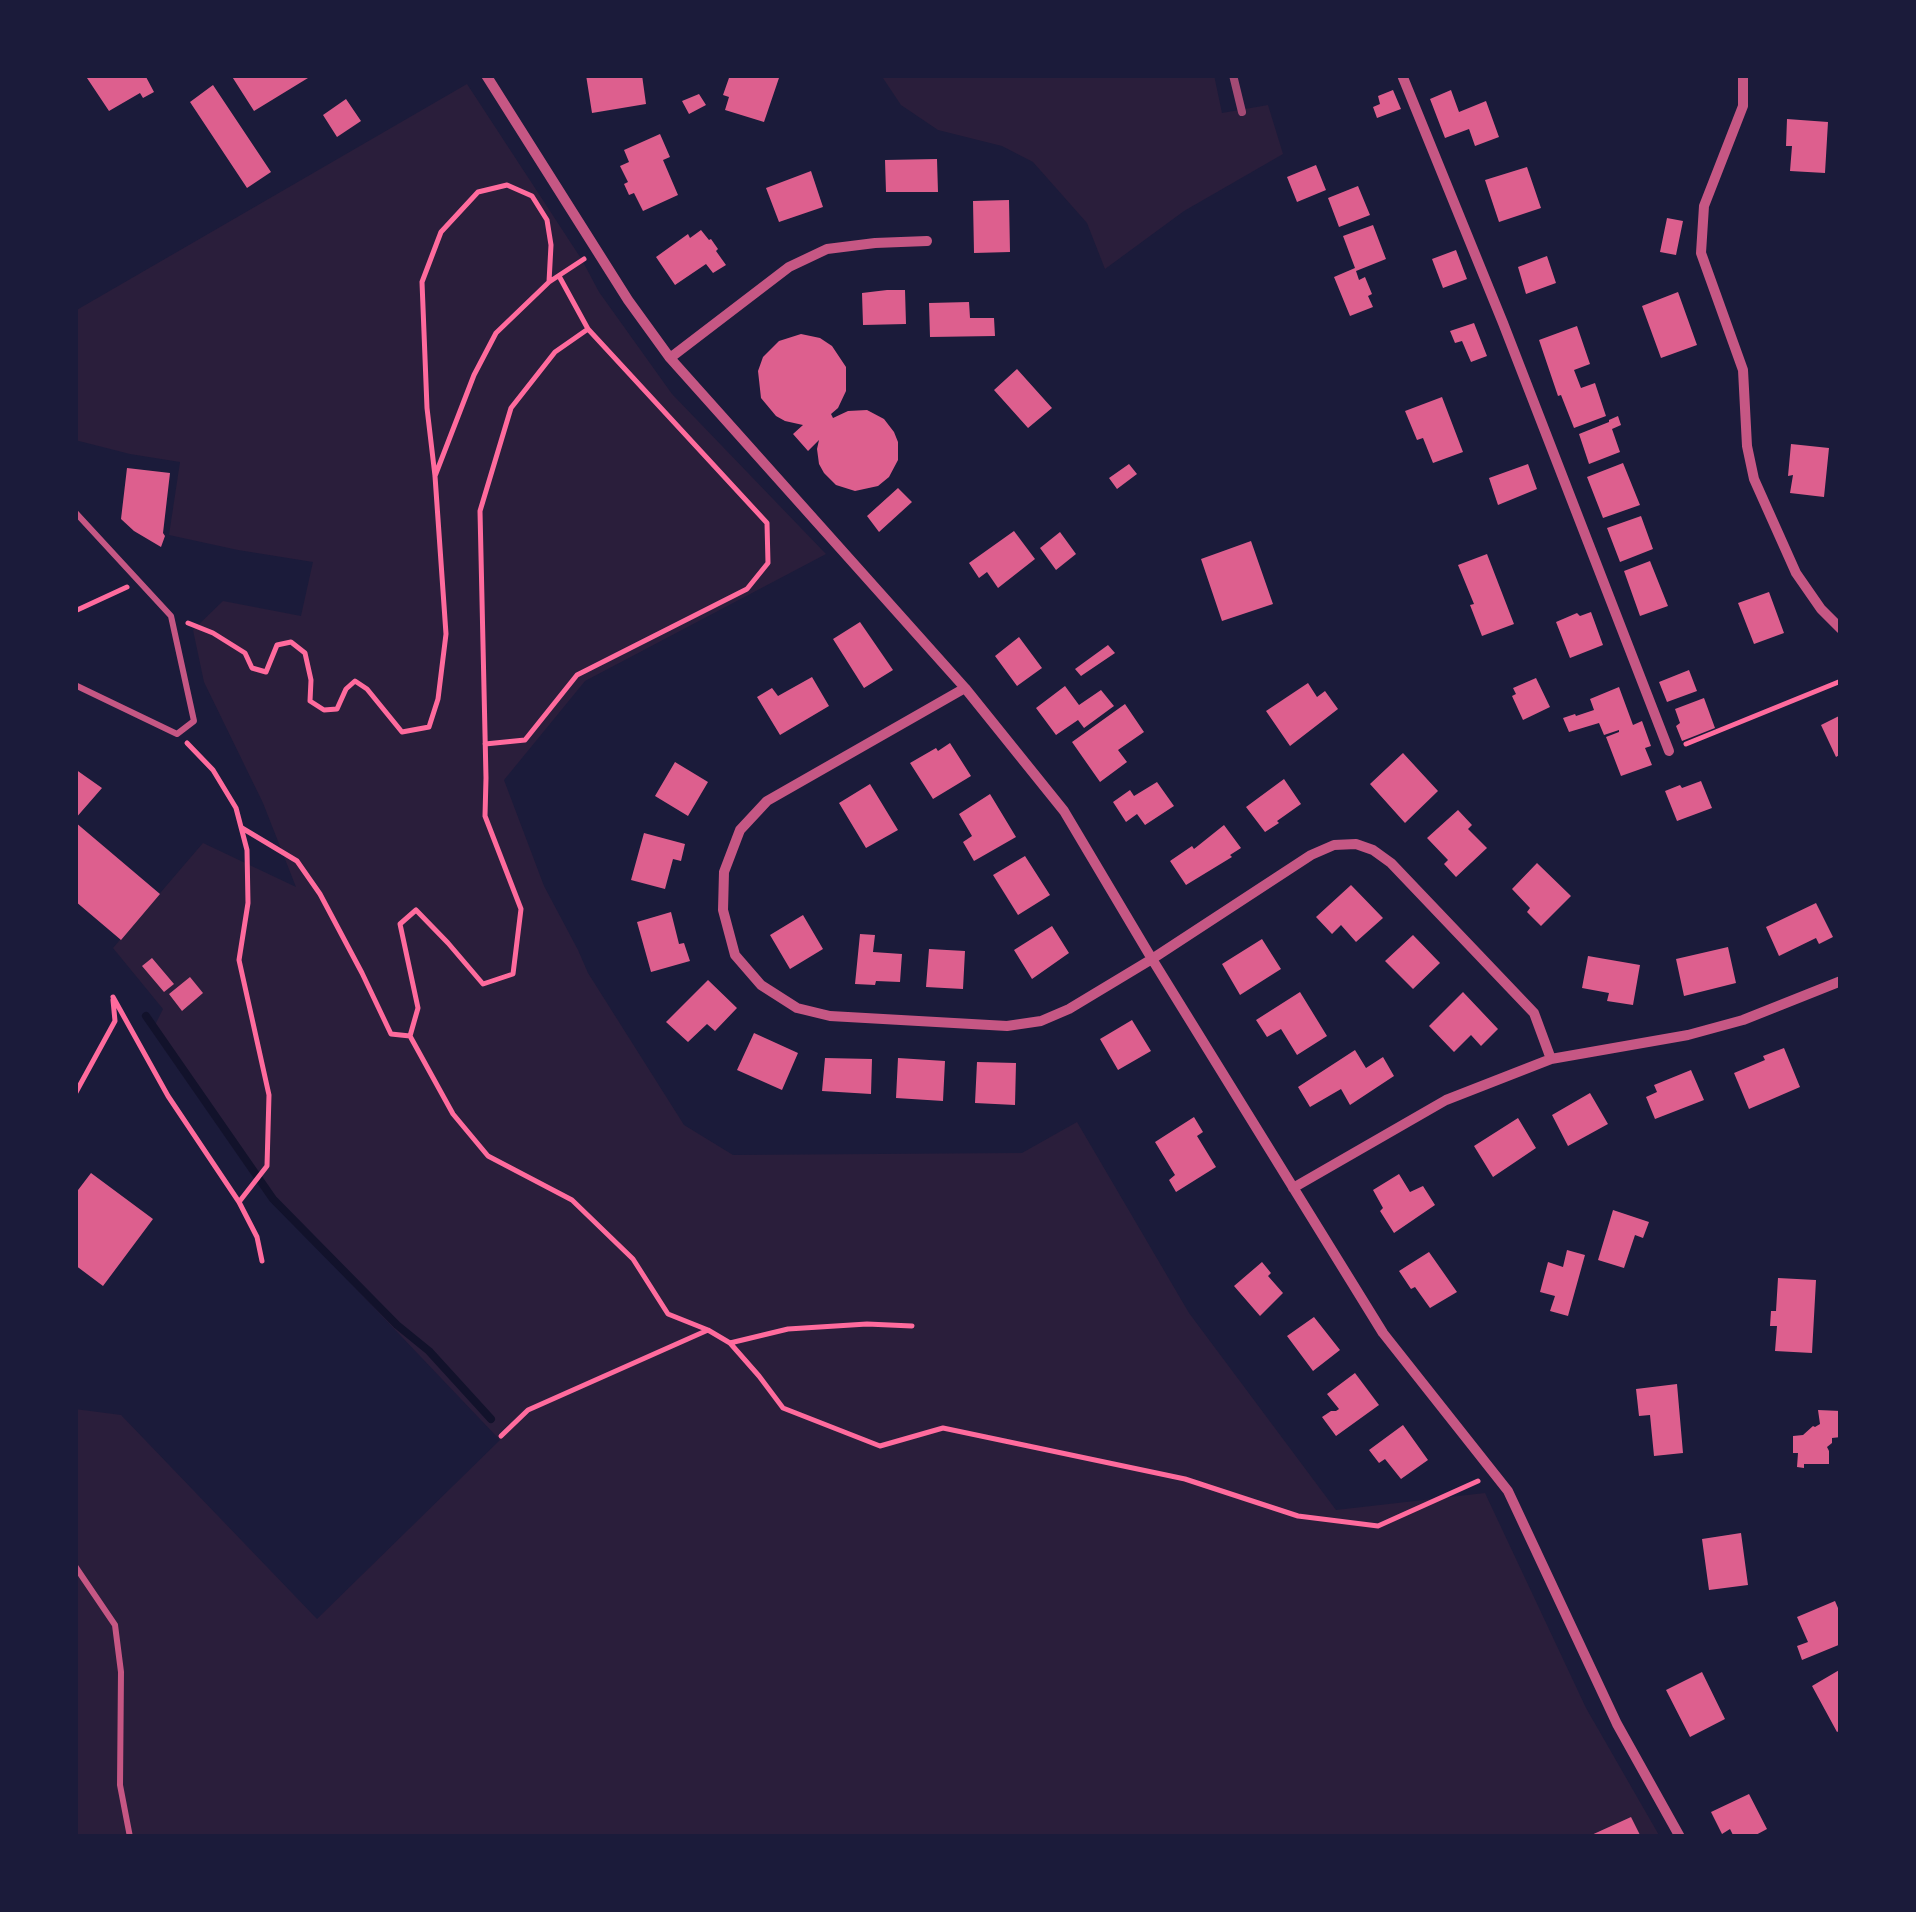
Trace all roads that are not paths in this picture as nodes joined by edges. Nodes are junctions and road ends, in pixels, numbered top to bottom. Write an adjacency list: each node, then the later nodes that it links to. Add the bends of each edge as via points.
1 (486, 75): 5 (street)
2 (1402, 75): 10 (street)
3 (1744, 75): 7 (street, via 1744,106 1704,206 1701,253 1743,370 1754,479 1796,573)
4 (927, 242): 5 (street, via 826,249 789,267)
5 (670, 358): 9 (street)
6 (75, 512): 8 (lane, via 171,616 194,721 177,734)
7 (1841, 629)
8 (75, 685)
9 (965, 688): 11 (street, via 1064,811); 11 (street, via 768,801 740,830 724,872 723,910 735,955 761,985 797,1008 830,1016 1007,1026 1069,1009)
10 (1669, 750)
11 (1152, 959): 13 (street, via 1311,855 1356,844 1390,863 1534,1013); 14 (street)
12 (1841, 981): 13 (street, via 1688,1035)
13 (1550, 1059): 14 (street, via 1446,1100)
14 (1293, 1188): 17 (street, via 1384,1333 1508,1491 1617,1724)
15 (75, 1566): 16 (lane, via 114,1626 120,1784)
16 (130, 1837)
17 (1680, 1837)

